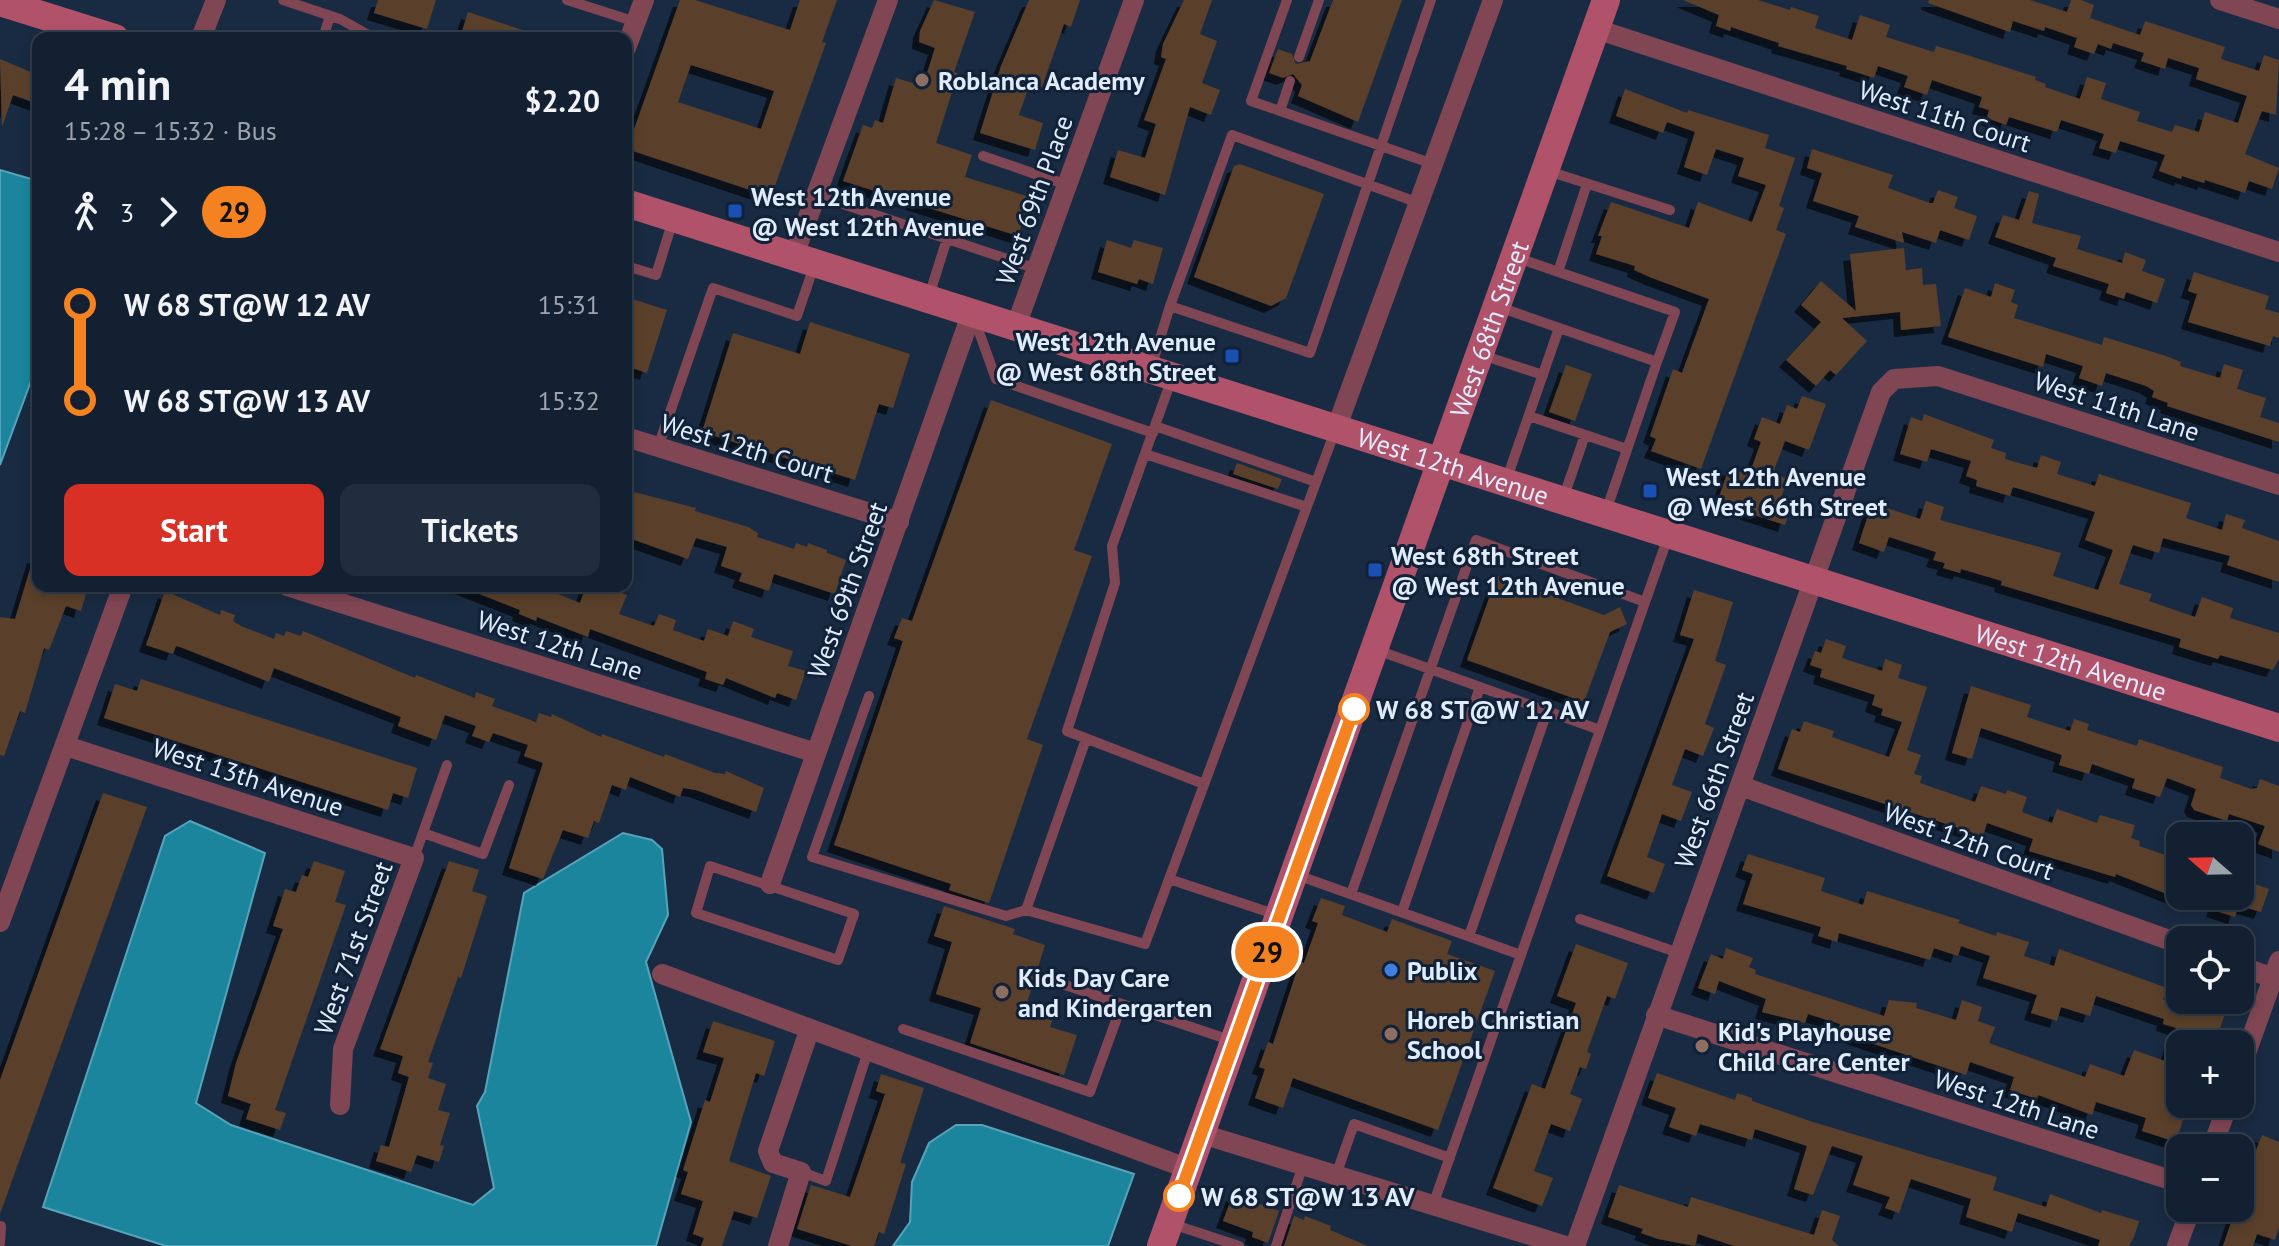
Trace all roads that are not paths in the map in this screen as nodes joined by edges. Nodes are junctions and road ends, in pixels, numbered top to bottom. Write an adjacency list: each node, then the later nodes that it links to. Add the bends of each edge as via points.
1 (216, 0): 19 (street)
2 (283, 0): 14 (lane)
3 (567, 0): 16 (lane)
4 (644, 0): 16 (street)
5 (888, 0): 33 (street)
6 (1134, 0): 32 (street, West 69th Place)
7 (1287, 0): 25 (lane, via 1251,101)
8 (1319, 0): 23 (lane)
9 (1431, 0): 26 (lane)
10 (1493, 0): 28 (street)
11 (1606, 0): 17 (main road, West 68th Street)
12 (2220, 0): 15 (street)
13 (0, 2): 18 (main road)
14 (330, 16): 20 (lane); 21 (lane)
15 (2279, 19)
16 (636, 22): 22 (street)
17 (1596, 29): 29 (main road, West 68th Street); 39 (street, West 11th Court)
18 (96, 32)
19 (203, 32)
20 (325, 32)
21 (362, 32)
22 (632, 32)
23 (1299, 57)
24 (1290, 81): 25 (lane)
25 (1280, 111): 26 (lane)
26 (1381, 146): 28 (lane); 30 (lane)
27 (983, 156): 32 (lane)
28 (1433, 164): 34 (street)
29 (1546, 171): 31 (lane); 40 (main road, West 68th Street)
30 (1367, 184): 34 (lane); 46 (lane, via 1232,135); 46 (lane, via 1310,353)
31 (1587, 184): 36 (lane); 44 (lane)
32 (1067, 185): 43 (street, West 69th Place)
33 (816, 195): 38 (lane); 41 (street)
34 (1419, 203): 58 (street)
35 (632, 205): 37 (main road, West 12th Avenue)
36 (1670, 210)
37 (674, 218): 41 (main road, West 12th Avenue); 42 (lane, via 656,275)
38 (947, 239): 43 (lane); 45 (lane)
39 (2279, 252)
40 (1515, 257): 44 (lane); 47 (main road, West 68th Street)
41 (804, 258): 45 (main road, West 12th Avenue); 61 (lane, via 797,316 713,288)
42 (632, 268)
43 (1037, 269): 49 (street, West 69th Place)
44 (1558, 272): 52 (lane, via 1675,312)
45 (928, 298): 48 (main road, West 12th Avenue)
46 (1170, 306): 53 (lane)
47 (1497, 307): 50 (lane); 51 (main road, West 68th Street)
48 (972, 312): 49 (main road, West 12th Avenue); 57 (lane, via 996,379); 71 (street, West 69th Street)
49 (1016, 326): 53 (main road, West 12th Avenue)
50 (1559, 328): 52 (lane); 54 (lane)
51 (1480, 354): 54 (lane); 64 (main road, West 68th Street)
52 (1657, 362): 62 (lane)
53 (1162, 373): 57 (lane); 58 (main road, West 12th Avenue)
54 (1543, 375): 56 (lane)
55 (1938, 376): 67 (street, West 11th Lane); 73 (street, West 66th Street, via 1894,379 1881,392)
56 (1529, 416): 59 (lane); 66 (lane)
57 (1154, 429): 63 (lane); 65 (lane)
58 (1336, 429): 64 (main road, West 12th Avenue); 65 (lane)
59 (1585, 435): 62 (lane); 68 (lane)
60 (632, 439): 61 (street, West 12th Court)
61 (658, 447): 71 (street, West 12th Court)
62 (1627, 449): 70 (lane)
63 (1145, 454): 69 (lane); 84 (lane, via 1112,546 1115,583 1067,731)
64 (1442, 463): 66 (main road, West 12th Avenue); 77 (main road, West 68th Street)
65 (1316, 482): 69 (lane)
66 (1506, 483): 68 (main road, West 12th Avenue)
67 (2279, 485)
68 (1562, 501): 70 (main road, West 12th Avenue)
69 (1307, 507): 88 (lane)
70 (1605, 514): 72 (main road, West 12th Avenue)
71 (899, 522): 86 (street, West 69th Street)
72 (1669, 535): 73 (main road, West 12th Avenue); 76 (lane)
73 (1813, 581): 82 (main road, West 12th Avenue); 90 (street, West 66th Street)
74 (121, 592): 85 (street)
75 (306, 592): 86 (street, West 12th Lane)
76 (1645, 602): 78 (lane, via 1476,540); 83 (lane)
77 (1375, 650): 78 (lane); 93 (main road, West 68th Street)
78 (1429, 669): 79 (lane); 96 (lane)
79 (1480, 687): 81 (lane); 98 (lane)
80 (869, 696): 97 (lane, via 812,857 1006,916)
81 (1547, 712): 83 (lane); 102 (lane)
82 (2279, 728)
83 (1600, 730): 105 (lane)
84 (1086, 739): 88 (lane); 97 (lane)
85 (66, 746): 92 (street, West 13th Avenue); 101 (street)
86 (816, 753): 95 (street, West 69th Street)
87 (447, 765): 91 (lane)
88 (1204, 784): 94 (lane)
89 (509, 785): 91 (lane, via 483,854)
90 (1741, 786): 103 (street, West 12th Court); 104 (street, West 66th Street)
91 (423, 833): 92 (lane)
92 (414, 858): 117 (street, West 71st Street, via 343,1049)
93 (1295, 874): 96 (lane); 99 (main road, West 68th Street)
94 (1169, 879): 97 (lane, via 1145,944); 99 (lane)
95 (770, 884): 95 (lane, via 710,866 696,913 838,960 854,914)
96 (1351, 894): 98 (lane)
97 (1026, 910)
98 (1402, 912): 102 (lane)
99 (1280, 916): 115 (main road, West 68th Street)
100 (1580, 919): 104 (lane)
101 (0, 922)
102 (1469, 936): 105 (lane)
103 (2166, 939)
104 (1679, 953): 111 (street, West 66th Street)
105 (1521, 955): 119 (lane)
106 (2254, 967): 107 (street)
107 (2276, 969): 114 (street)
108 (662, 974): 113 (street)
109 (1047, 979): 110 (lane)
110 (1122, 1004): 112 (lane, via 1090,1092); 115 (lane)
111 (1656, 1015): 124 (street, West 12th Lane); 134 (street, West 66th Street)
112 (903, 1029)
113 (809, 1031): 116 (street); 122 (street, via 768,1151 773,1163)
114 (2254, 1031)
115 (1235, 1042): 118 (main road, West 68th Street)
116 (868, 1051): 121 (street); 122 (lane, via 826,1181)
117 (340, 1105)
118 (1202, 1134): 120 (street); 121 (main road, West 68th Street)
119 (1450, 1158): 123 (lane, via 1354,1124); 125 (lane)
120 (1303, 1165): 123 (street); 132 (lane)
121 (1189, 1169): 128 (main road, West 68th Street)
122 (801, 1172): 130 (street)
123 (1336, 1175): 125 (street)
124 (2166, 1179)
125 (1433, 1205): 133 (street)
126 (2186, 1222): 135 (street)
127 (1, 1226): 129 (lane)
128 (1165, 1235): 131 (lane)
129 (0, 1243)
130 (778, 1246)
131 (1239, 1246)
132 (1276, 1246)
133 (1566, 1246)
134 (1575, 1246)
135 (2177, 1246)

